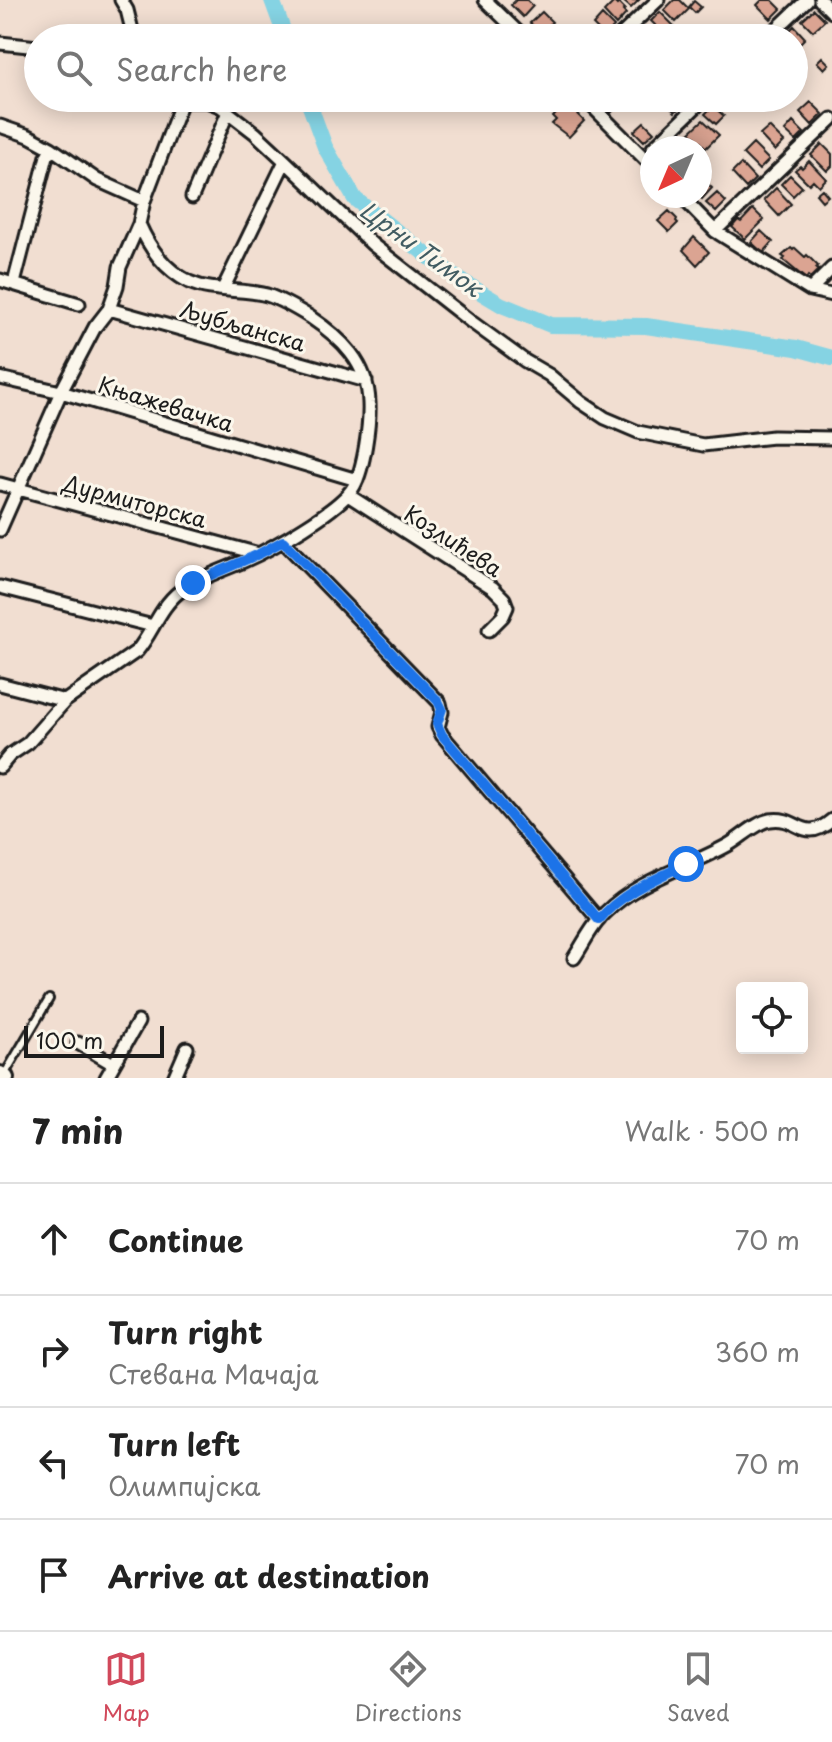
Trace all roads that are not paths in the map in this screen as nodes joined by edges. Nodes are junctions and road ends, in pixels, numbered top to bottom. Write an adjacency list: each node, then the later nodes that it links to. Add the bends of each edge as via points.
1 (121, 0): 7 (street)
2 (658, 0): 9 (street)
3 (807, 0): 10 (street)
4 (820, 0): 6 (street)
5 (491, 2): 8 (street)
6 (832, 12)
7 (130, 24)
8 (511, 24)
9 (633, 24)
10 (782, 24)
11 (0, 43): 12 (street)
12 (24, 46)
13 (178, 112): 24 (street)
14 (228, 112): 22 (street); 23 (street)
15 (600, 112): 20 (street)
16 (691, 112): 19 (street)
17 (832, 119): 27 (street)
18 (0, 126): 21 (street)
19 (668, 136)
20 (640, 146)
21 (51, 148): 24 (street, via 97,180); 30 (street)
22 (285, 161): 31 (street); 39 (street, via 373,245 605,418 638,432 703,445 773,437)
23 (192, 197)
24 (144, 201): 26 (street)
25 (693, 208): 27 (street)
26 (139, 224): 31 (street, via 148,245 172,272 198,285); 35 (street)
27 (715, 231): 32 (street)
28 (832, 268): 32 (street)
29 (0, 280): 30 (street)
30 (14, 283): 34 (street)
31 (223, 289): 37 (street, via 267,295 300,310 345,345)
32 (810, 290): 33 (street)
33 (832, 295)
34 (79, 304)
35 (109, 309): 37 (street, Љубљанска); 38 (street)
36 (0, 378): 38 (street, Књажевачка)
37 (366, 381): 40 (street, via 368,428)
38 (61, 392): 40 (street, Књажевачка); 42 (street)
39 (832, 438)
40 (357, 480): 43 (street)
41 (0, 484): 42 (street, Дурмиторска)
42 (18, 489): 44 (street); 46 (street, Дурмиторска)
43 (348, 495): 45 (street); 49 (street, Козлићева, via 493,588 507,607)
44 (0, 530)
45 (283, 541): 46 (street); 54 (street, via 438,701 442,735)
46 (259, 554): 48 (street, via 183,589)
47 (0, 587): 48 (street)
48 (153, 626): 51 (street, via 137,651)
49 (489, 630)
50 (0, 684): 51 (street)
51 (65, 701): 52 (street)
52 (0, 767)
53 (832, 820): 54 (street, via 813,831 767,820 728,846 639,887)
54 (599, 920): 55 (street)
55 (574, 958)
56 (49, 999): 61 (lane)
57 (138, 1022): 60 (street)
58 (78, 1043): 60 (street)
59 (187, 1048): 63 (street)
60 (113, 1064): 62 (street)
61 (3, 1077)
62 (106, 1078)
63 (174, 1078)

